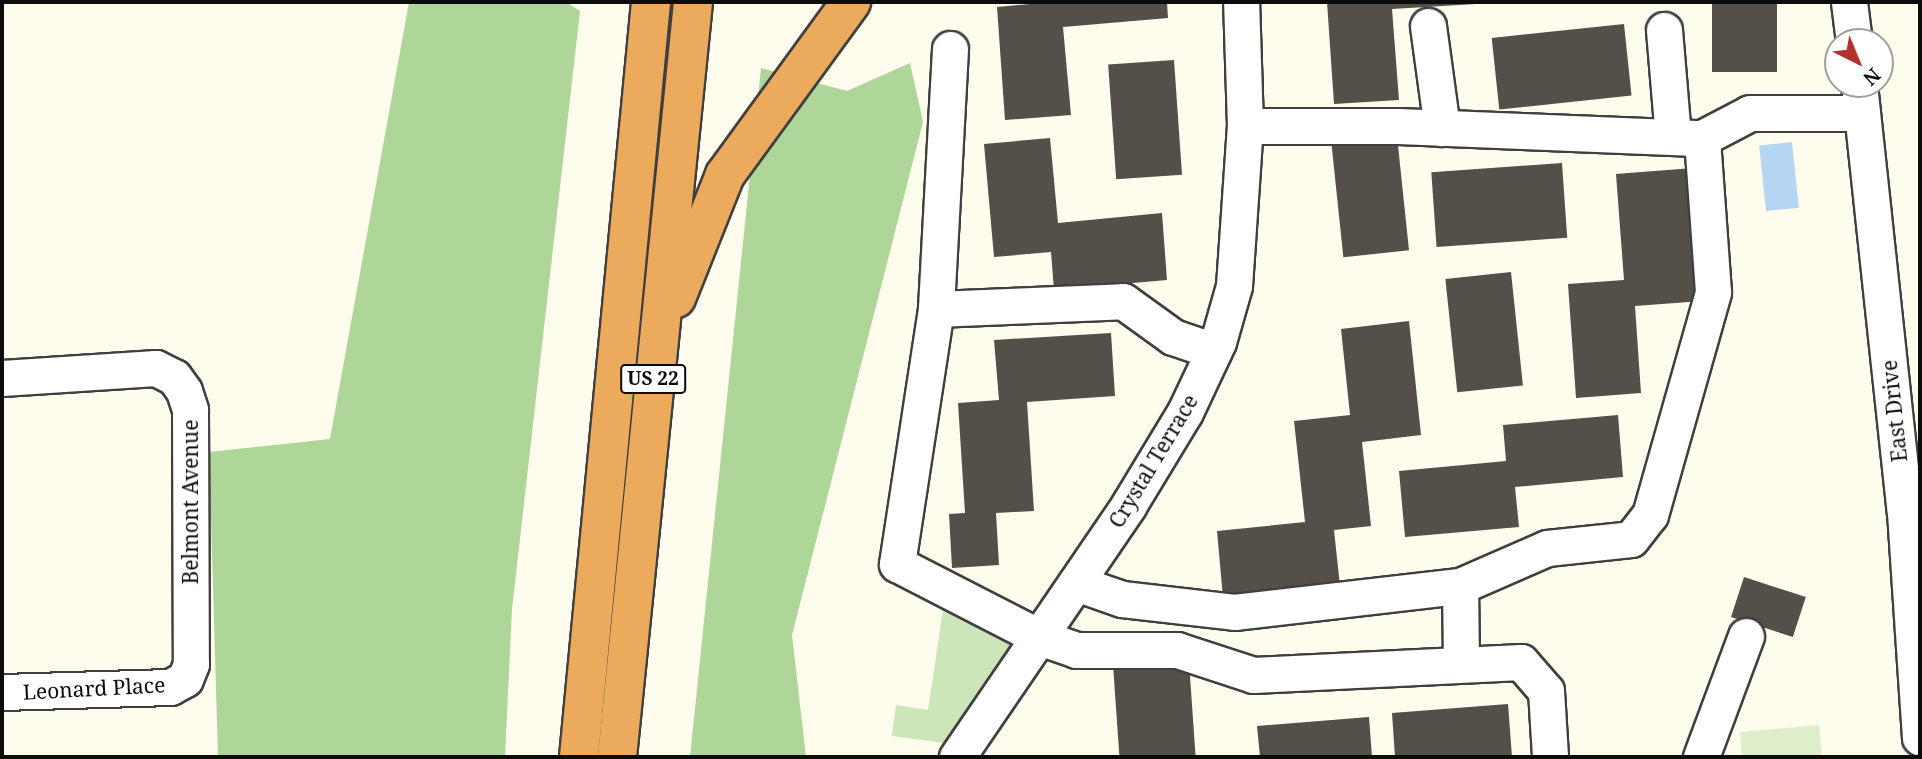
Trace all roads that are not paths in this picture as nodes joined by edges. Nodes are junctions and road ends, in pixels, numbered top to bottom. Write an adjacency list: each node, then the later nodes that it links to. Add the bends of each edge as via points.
1 (651, 2): 26 (highway, US 22)
2 (693, 2): 16 (highway, US 22)
3 (1241, 2): 11 (street, Crystal Terrace)
4 (1849, 2): 7 (street)
5 (851, 4): 16 (highway, via 725,175)
6 (1429, 26): 12 (street)
7 (1852, 28)
8 (1664, 30): 13 (street)
9 (950, 49): 14 (street)
10 (1860, 99): 13 (street, via 1750,113); 25 (street, East Drive, via 1905,512)
11 (1245, 126): 12 (street); 15 (street, Crystal Terrace, via 1234,286)
12 (1442, 128): 13 (street)
13 (1688, 138): 19 (street, via 1713,292 1650,515 1630,539 1547,548)
14 (936, 309): 15 (street, via 1123,302 1172,338); 21 (street, via 897,564)
15 (1214, 351): 18 (street, Crystal Terrace, via 1185,412)
16 (655, 356): 27 (highway, US 22)
17 (2, 378): 23 (street, Belmont Avenue, via 156,368 174,377 184,391 190,410 191,664)
18 (1076, 583): 19 (street, via 1122,599 1234,612); 21 (street, Crystal Terrace)
19 (1460, 586): 22 (street)
20 (1746, 636): 30 (street)
21 (1039, 637): 22 (street, via 1076,650 1177,650 1253,675); 28 (street, Crystal Terrace)
22 (1461, 664): 29 (street, via 1521,662 1546,691)
23 (185, 678): 24 (street, Leonard Place, via 170,687)
24 (2, 692)
25 (1920, 738)
26 (579, 757)
27 (617, 757)
28 (957, 757)
29 (1550, 757)
30 (1701, 757)

